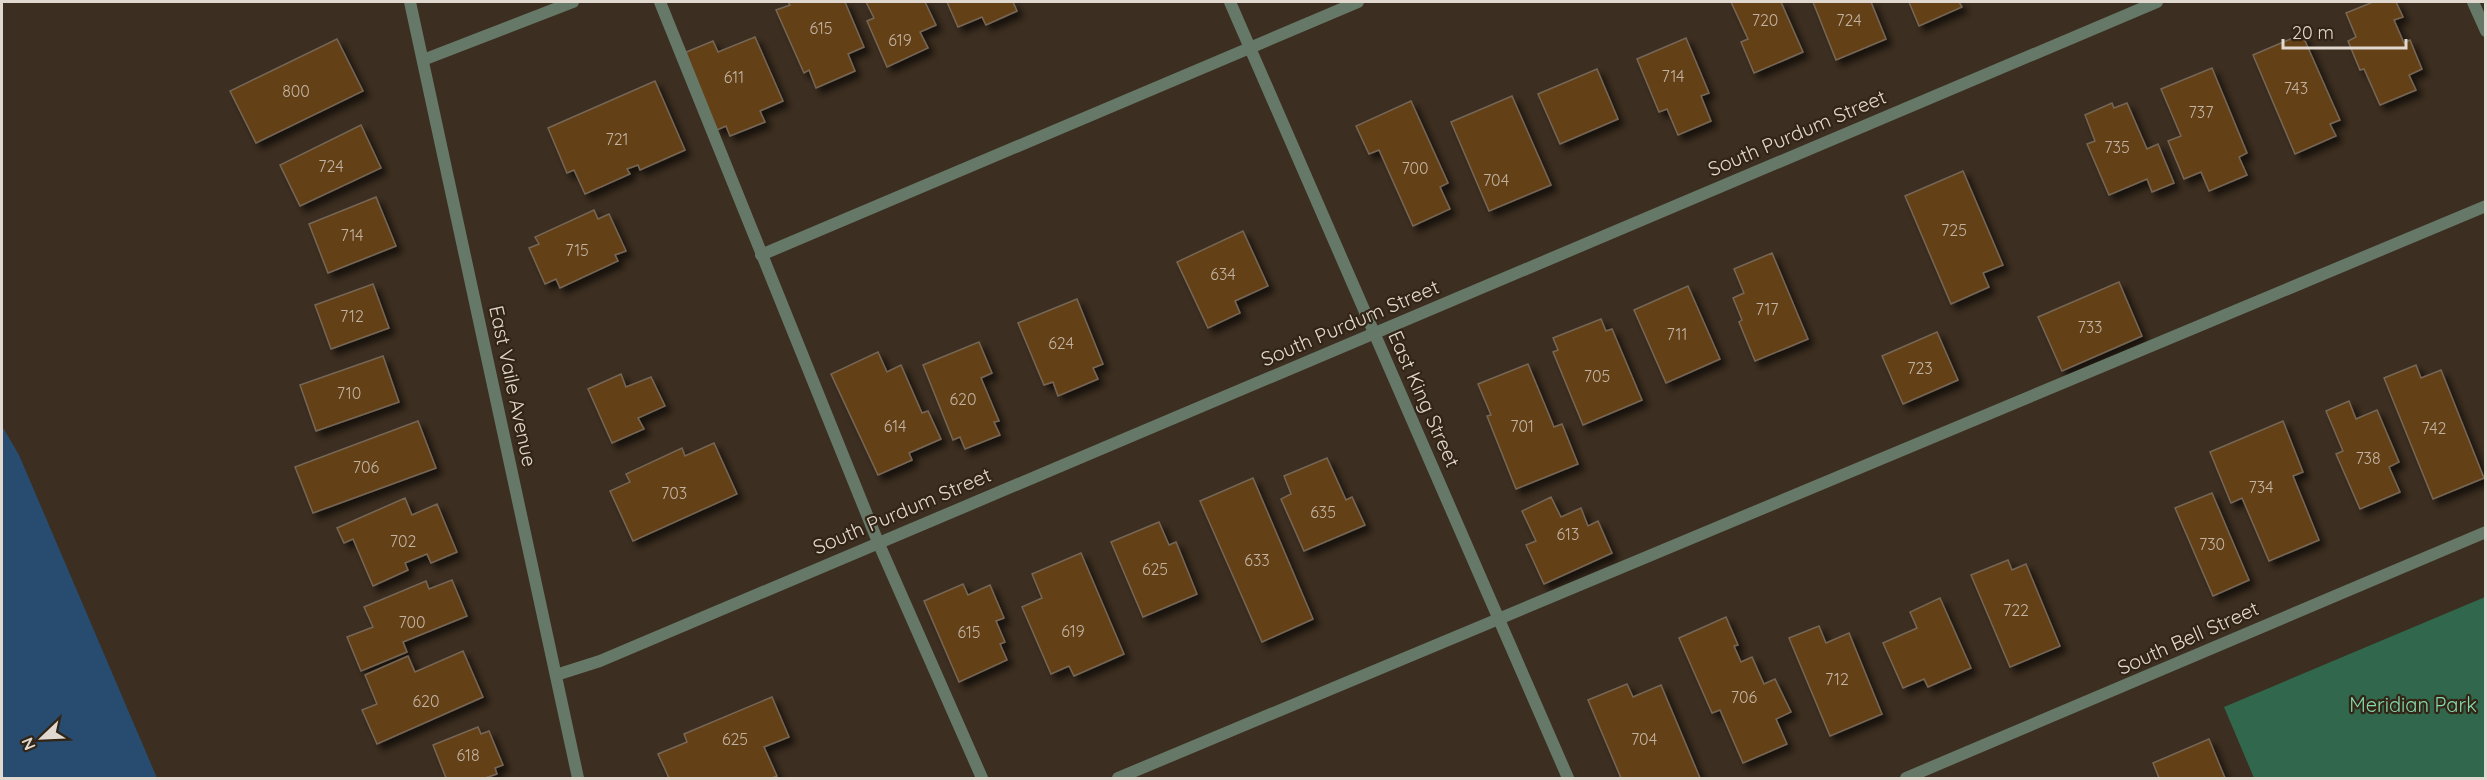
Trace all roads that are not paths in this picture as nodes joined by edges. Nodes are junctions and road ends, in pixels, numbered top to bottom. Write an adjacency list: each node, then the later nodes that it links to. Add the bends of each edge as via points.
1 (410, 2): 10 (street, East Vaile Avenue)
2 (573, 2): 10 (street)
3 (660, 2): 12 (street)
4 (1230, 2): 9 (street, East King Street)
5 (1358, 2): 9 (street)
6 (2157, 2): 13 (street, South Purdum Street)
7 (2473, 2): 8 (street)
8 (2486, 31)
9 (1249, 46): 12 (street); 13 (street, East King Street)
10 (423, 60): 17 (street, East Vaile Avenue)
11 (2486, 206): 16 (street)
12 (761, 255): 15 (street)
13 (1374, 334): 15 (street, South Purdum Street); 16 (street, East King Street)
14 (2486, 532): 22 (street, South Bell Street)
15 (878, 542): 17 (street, South Purdum Street, via 600,661); 19 (street)
16 (1499, 619): 20 (street); 21 (street, East King Street)
17 (556, 675): 18 (street, East Vaile Avenue)
18 (578, 778)
19 (982, 778)
20 (1118, 778)
21 (1568, 778)
22 (1906, 778)

